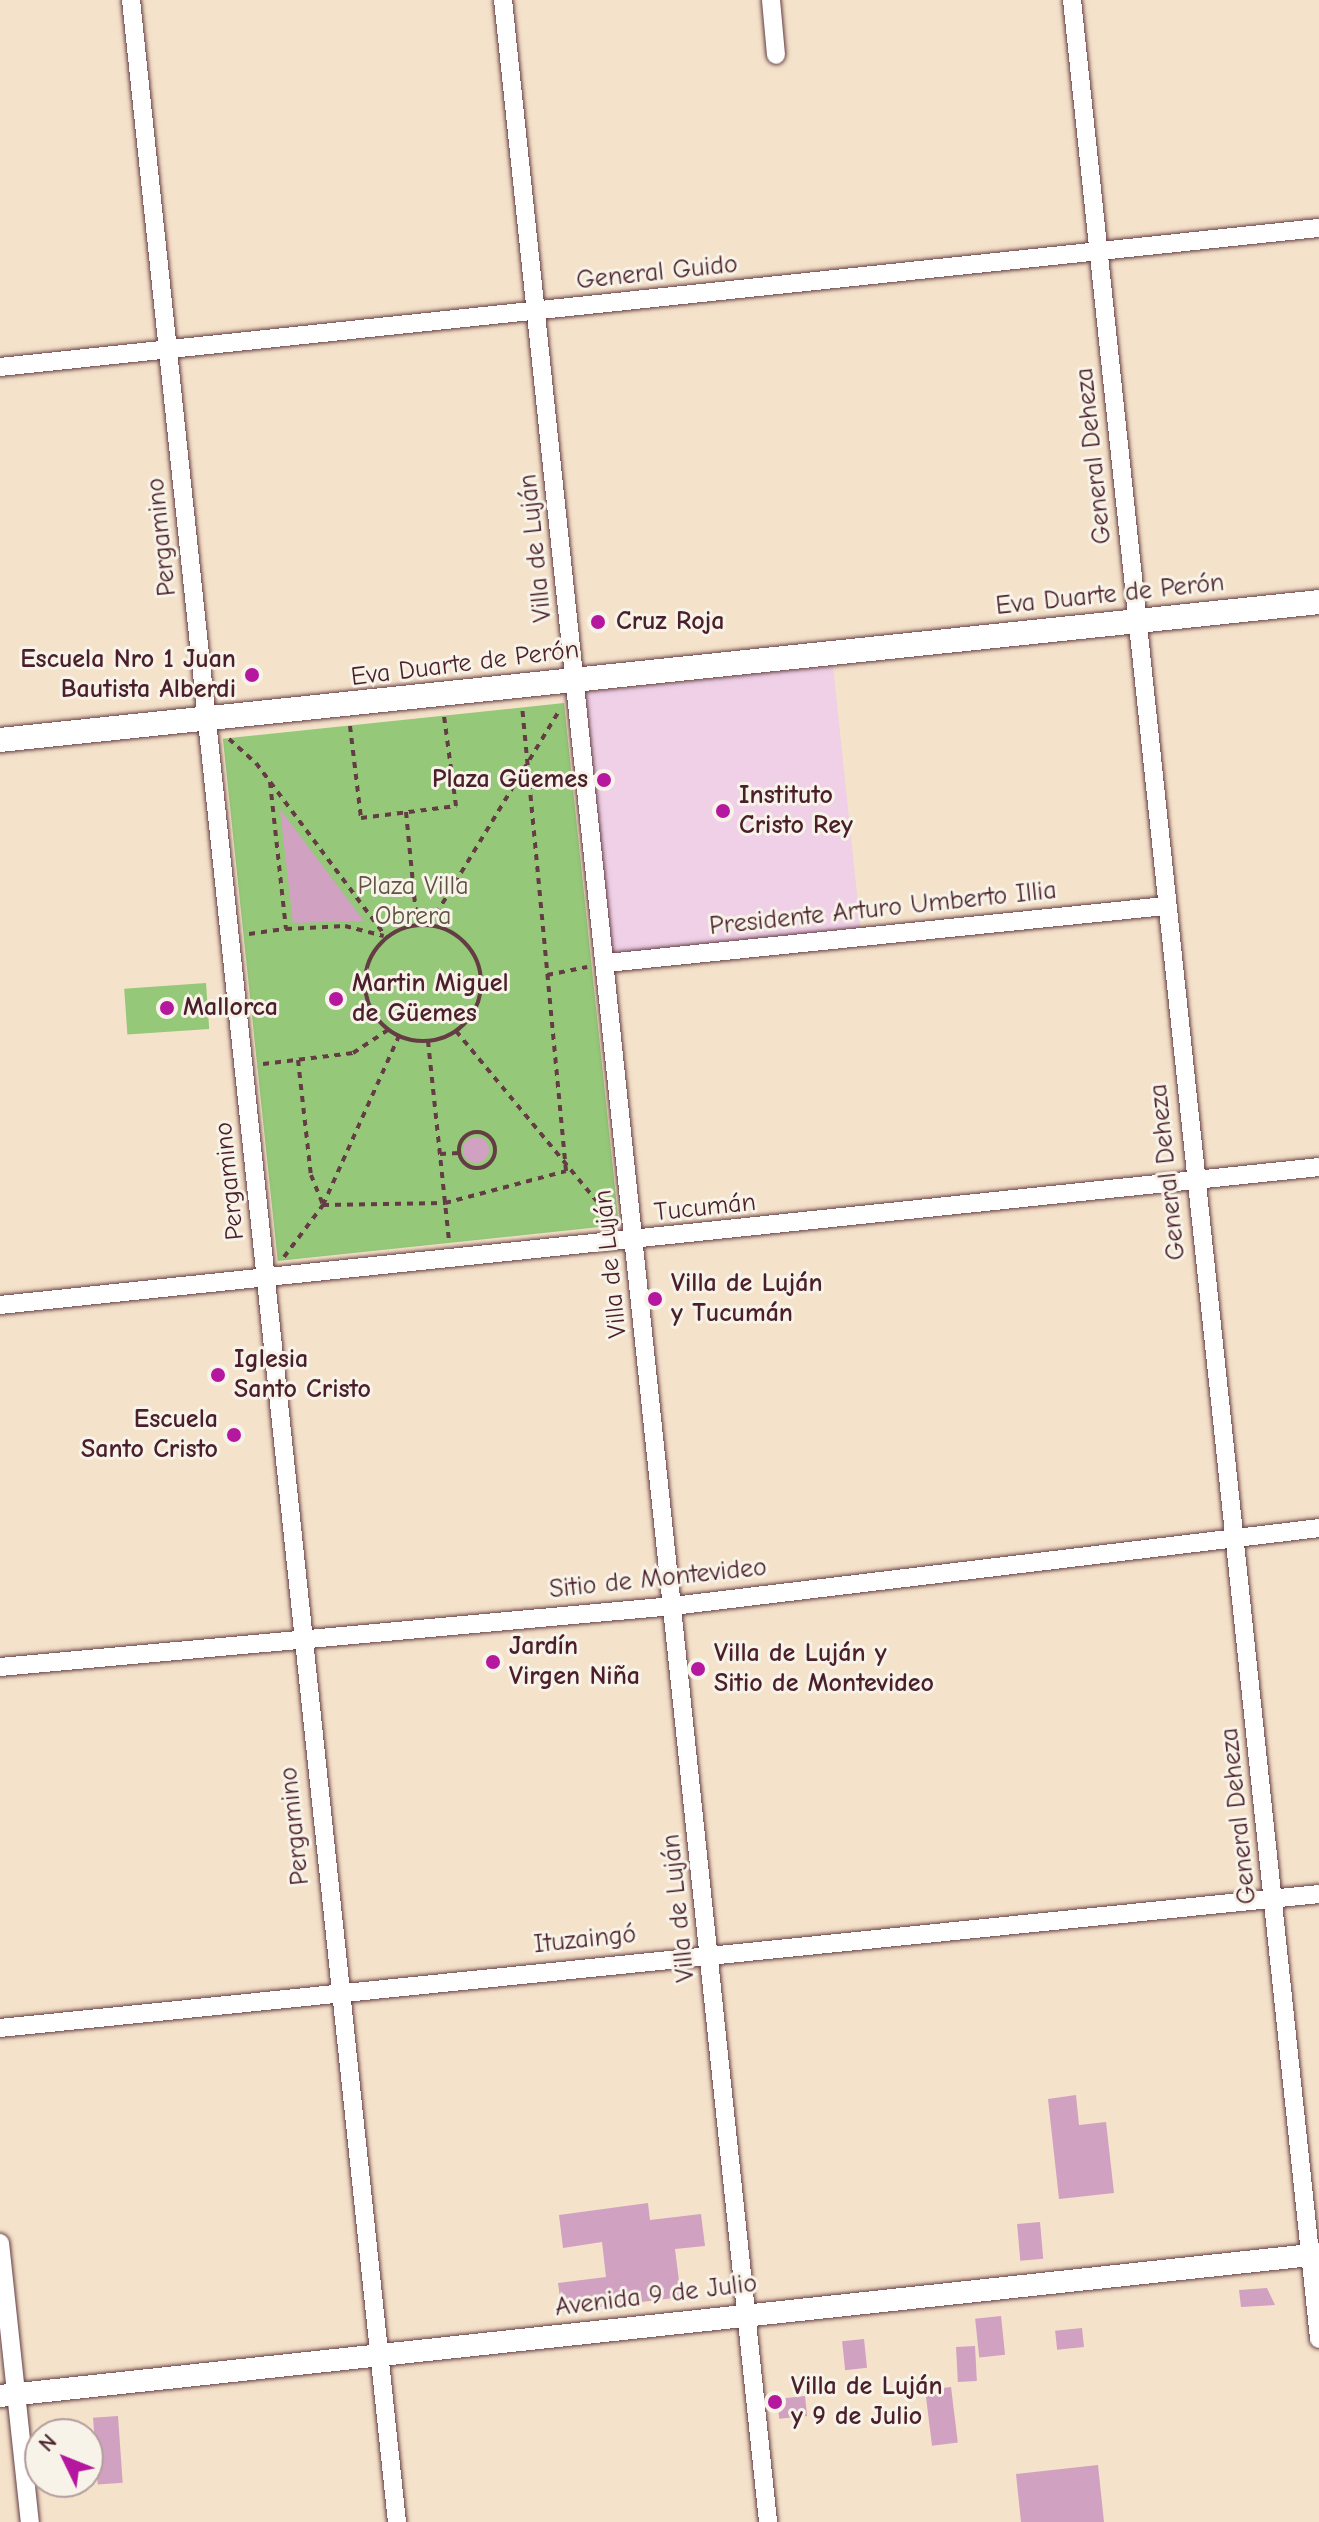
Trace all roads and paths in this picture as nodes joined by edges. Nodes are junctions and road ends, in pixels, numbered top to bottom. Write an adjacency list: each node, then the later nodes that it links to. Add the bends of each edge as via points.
1 (131, 0): 9 (street, Pergamino)
2 (503, 0): 8 (street, Villa de Luján)
3 (771, 0): 5 (street)
4 (1072, 0): 7 (street, General Deheza)
5 (776, 55)
6 (1319, 228): 7 (street, General Guido)
7 (1098, 250): 8 (street, General Guido); 12 (street, General Deheza)
8 (536, 313): 9 (street, General Guido); 13 (street, Villa de Luján)
9 (167, 350): 10 (street, General Guido); 17 (street, Pergamino)
10 (0, 367)
11 (1319, 602): 12 (main road, Eva Duarte de Perón)
12 (1139, 621): 13 (main road, Eva Duarte de Perón); 22 (street, General Deheza)
13 (576, 678): 14 (main road, Eva Duarte de Perón); 19 (path); 28 (street, Villa de Luján)
14 (519, 688): 15 (main road, Eva Duarte de Perón); 19 (path)
15 (442, 696): 16 (main road, Eva Duarte de Perón); 21 (path, via 456,806)
16 (347, 708): 17 (main road, Eva Duarte de Perón); 21 (path, via 361,818)
17 (209, 720): 18 (main road, Eva Duarte de Perón); 20 (path); 26 (street, Pergamino)
18 (0, 740)
19 (529, 767): 24 (path); 29 (path)
20 (270, 782): 25 (path); 27 (path)
21 (406, 812): 23 (path)
22 (1165, 906): 28 (street, Presidente Arturo Umberto Illia); 40 (street, General Deheza)
23 (417, 924): 24 (path); 27 (path)
24 (430, 924): 31 (path, via 462,938 480,968 478,1003)
25 (286, 929): 26 (path); 27 (path, via 345,926)
26 (232, 936): 35 (street, Pergamino)
27 (386, 937): 30 (path, via 364,984)
28 (607, 963): 29 (path); 43 (street, Villa de Luján)
29 (547, 975): 39 (path)
30 (388, 1030): 32 (path); 34 (path, via 353,1053)
31 (456, 1031): 33 (path); 39 (path)
32 (399, 1036): 33 (path); 42 (path)
33 (428, 1041): 37 (path)
34 (298, 1060): 35 (path); 42 (path, via 311,1175)
35 (245, 1067): 45 (street, Pergamino)
36 (459, 1153): 36 (path, via 482,1168 496,1149 487,1134 475,1131 464,1136); 37 (path)
37 (440, 1154): 41 (path)
38 (1319, 1167): 40 (street, Tucumán)
39 (566, 1171): 41 (path); 43 (path)
40 (1196, 1180): 43 (street, Tucumán); 48 (street, General Deheza)
41 (445, 1203): 42 (path); 44 (path)
42 (323, 1205): 45 (path)
43 (635, 1242): 44 (street, Tucumán); 49 (street, Villa de Luján)
44 (451, 1261): 45 (street, Tucumán)
45 (266, 1281): 46 (street, Tucumán); 50 (street, Pergamino)
46 (0, 1305)
47 (1319, 1528): 48 (street, Sitio de Montevideo)
48 (1234, 1536): 49 (street, Sitio de Montevideo); 53 (street, General Deheza)
49 (673, 1606): 50 (street, Sitio de Montevideo); 54 (street, Villa de Luján)
50 (302, 1640): 51 (street, Sitio de Montevideo); 55 (street, Pergamino)
51 (0, 1667)
52 (1319, 1894): 53 (street, Ituzaingó)
53 (1274, 1899): 54 (street, Ituzaingó); 58 (street, General Deheza)
54 (711, 1952): 55 (street, Ituzaingó); 59 (street, Villa de Luján)
55 (339, 1990): 56 (street, Ituzaingó); 61 (street, Pergamino)
56 (0, 2028)
57 (0, 2243): 62 (street)
58 (1315, 2254): 59 (street, Avenida 9 de Julio); 60 (street, General Deheza)
59 (749, 2313): 61 (street, Avenida 9 de Julio); 65 (street, Villa de Luján)
60 (1319, 2339)
61 (379, 2357): 62 (street, Avenida 9 de Julio); 64 (street, Pergamino)
62 (8, 2395): 63 (street)
63 (30, 2522)
64 (397, 2522)
65 (768, 2522)

